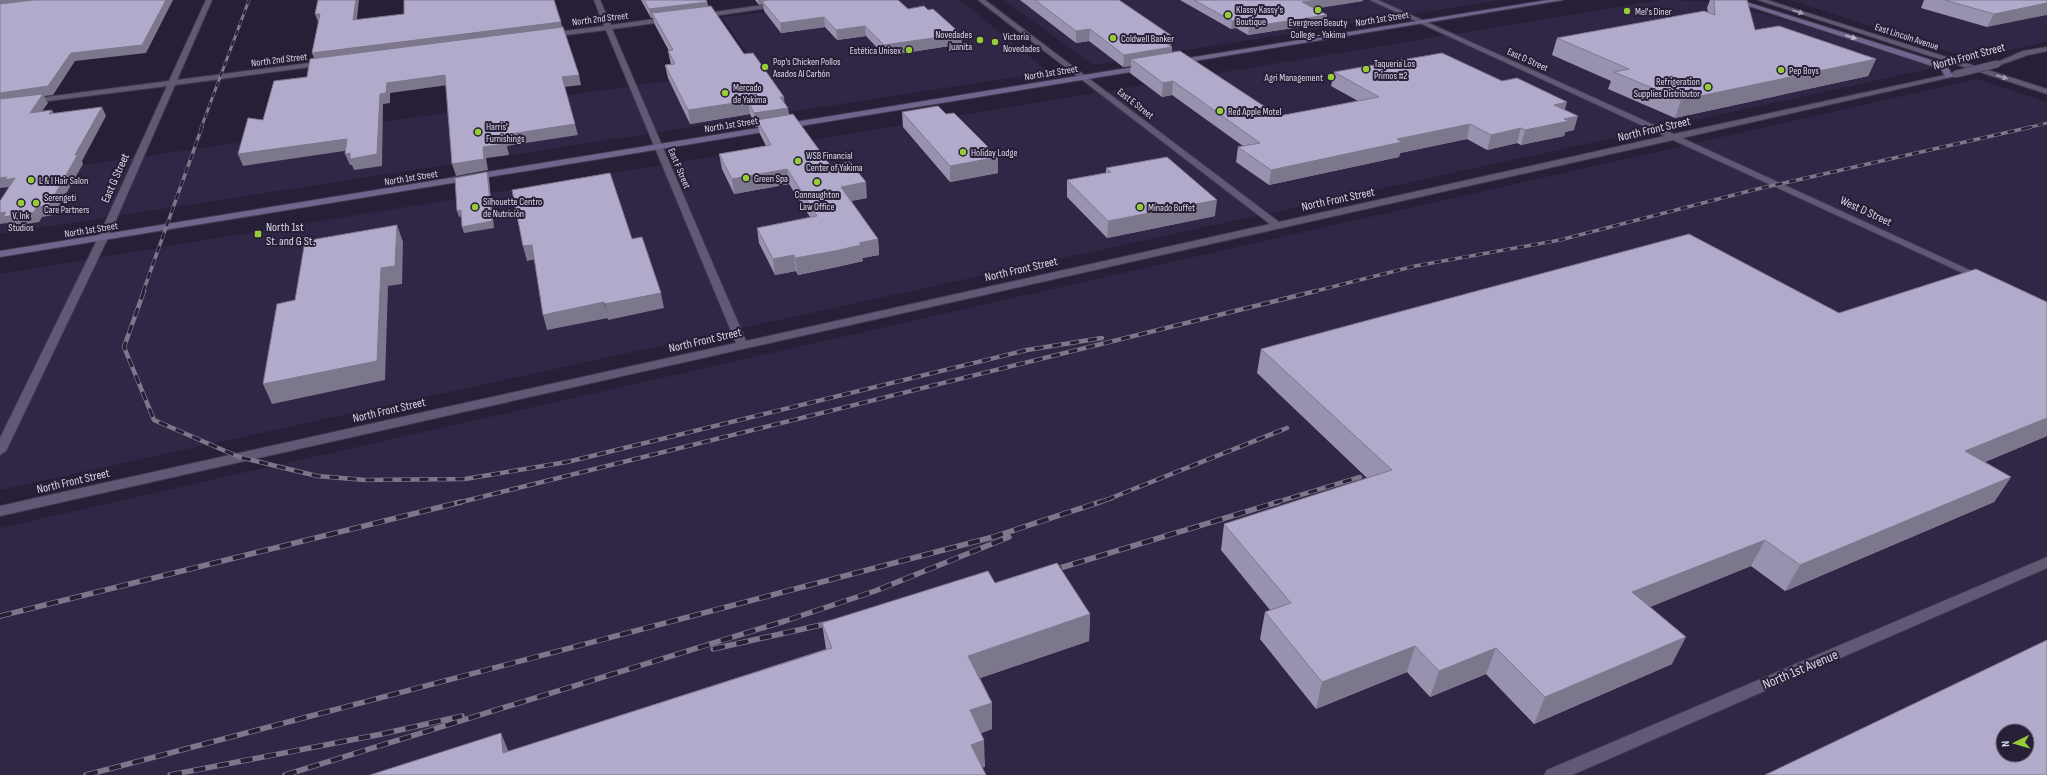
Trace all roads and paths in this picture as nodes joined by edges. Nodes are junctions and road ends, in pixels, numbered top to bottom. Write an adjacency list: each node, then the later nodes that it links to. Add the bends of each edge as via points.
1 (209, 0): 20 (street, East G Street)
2 (597, 0): 12 (street, East F Street)
3 (981, 0): 19 (street, East E Street)
4 (1373, 0): 11 (street, East D Street)
5 (1560, 0): 11 (main road, North 1st Street)
6 (1733, 0): 18 (main road, one-way to 18, via 1938,65)
7 (1761, 0): 21 (street, East Lincoln Avenue, one-way to 21)
8 (791, 4): 9 (street)
9 (696, 16)
10 (680, 18): 12 (street, North 2nd Street)
11 (1423, 23): 16 (main road, North 1st Street); 23 (street, East D Street)
12 (609, 27): 13 (street, North 2nd Street); 24 (street, East F Street)
13 (539, 36)
14 (2047, 49): 18 (street, North Front Street, bridge)
15 (336, 62): 20 (street, North 2nd Street)
16 (1166, 64)
17 (1151, 66): 19 (main road, North 1st Street)
18 (1953, 75): 23 (street, North Front Street)
19 (1084, 77): 24 (main road, North 1st Street); 25 (street, East E Street)
20 (172, 83): 22 (street, North 2nd Street); 26 (street, East G Street)
21 (2047, 92)
22 (0, 105)
23 (1675, 137): 25 (street, North Front Street); 28 (street, West D Street)
24 (659, 146): 26 (main road, North 1st Street); 29 (street, East F Street)
25 (1277, 225): 29 (street, North Front Street)
26 (103, 238): 27 (main road, North 1st Street); 30 (street, East G Street)
27 (0, 254)
28 (1990, 282)
29 (742, 344): 31 (street, North Front Street)
30 (0, 451)
31 (0, 511)
32 (2047, 562): 33 (street, North 1st Avenue)
33 (1553, 775)

